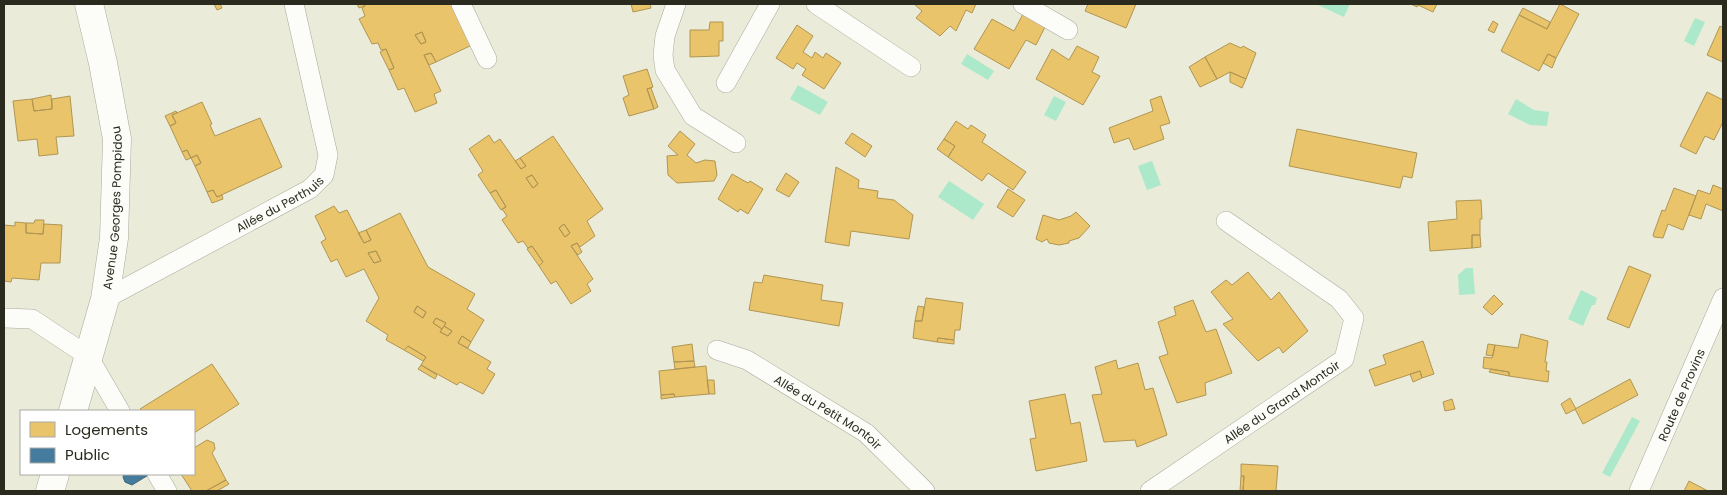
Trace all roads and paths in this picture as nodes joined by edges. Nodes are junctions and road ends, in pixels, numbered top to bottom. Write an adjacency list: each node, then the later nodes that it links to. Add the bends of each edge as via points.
1 (89, 4): 15 (street, Avenue Georges Pompidou, via 116,139 114,238)
2 (294, 4): 15 (street, Allée du Perthuis, via 328,155 324,175 310,189)
3 (461, 4): 9 (street)
4 (676, 4): 12 (street, via 664,36 665,70 693,116)
5 (770, 4): 11 (street)
6 (816, 4): 10 (street)
7 (1023, 4): 8 (street)
8 (1068, 30)
9 (487, 59)
10 (911, 67)
11 (726, 83)
12 (736, 144)
13 (1226, 221): 27 (street, Allée du Grand Montoir, via 1338,299 1354,318 1344,359)
14 (1723, 298): 17 (street, Route de Provins)
15 (104, 299): 19 (street, Avenue Georges Pompidou)
16 (4, 318): 19 (street, via 32,319)
17 (1715, 336): 28 (street, Route de Provins)
18 (717, 350): 26 (street, Allée du Petit Montoir, via 747,360 866,432)
19 (88, 356): 20 (street, Avenue Georges Pompidou); 21 (street)
20 (73, 410)
21 (119, 410)
22 (55, 475): 24 (street)
23 (158, 475): 25 (street)
24 (50, 491)
25 (167, 491)
26 (924, 491)
27 (1150, 491)
28 (1639, 491)

